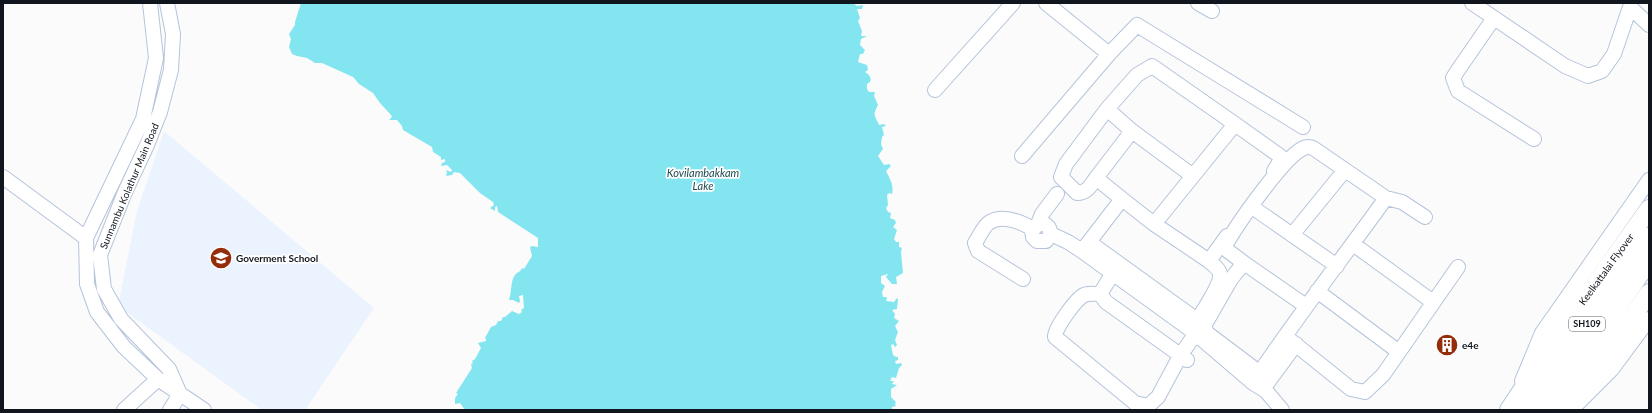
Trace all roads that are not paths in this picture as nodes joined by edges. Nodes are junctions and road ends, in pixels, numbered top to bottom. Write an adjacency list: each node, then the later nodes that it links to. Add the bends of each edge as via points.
1 (166, 3): 6 (street); 56 (street, Sunnambu Kolathur Main Road, via 173,34 171,70 160,112 100,255 107,295 121,318 168,369)
2 (1013, 3): 11 (street)
3 (1046, 3): 10 (street)
4 (1198, 3): 7 (street)
5 (1472, 3): 8 (street)
6 (148, 4): 33 (street, Sunnambu Kolathur Main Road, via 156,58 143,119)
7 (1212, 11)
8 (1494, 18): 9 (street, via 1564,66 1588,76 1602,71 1614,54 1630,7); 16 (street, via 1453,78 1458,91)
9 (1649, 25)
10 (1109, 54): 14 (street, via 1137,25); 17 (street)
11 (935, 90)
12 (1107, 109): 13 (street, via 1137,75 1152,66); 15 (street); 21 (street, via 1066,164 1060,177 1077,193 1087,190)
13 (1235, 124): 19 (street); 36 (street, via 1282,158)
14 (1303, 127)
15 (1132, 131): 19 (street); 21 (street)
16 (1534, 139)
17 (1022, 156)
18 (1345, 170): 24 (street); 26 (street, via 1313,148 1302,148 1283,165); 31 (street)
19 (1193, 176): 29 (street)
20 (3, 177): 33 (street)
21 (1096, 178): 25 (street)
22 (1649, 180): 57 (street, via 1542,333)
23 (1057, 194): 30 (street)
24 (1386, 198): 28 (street, via 1402,202); 34 (street)
25 (1122, 199): 29 (street); 35 (street)
26 (1252, 207): 31 (street); 38 (street, via 1225,246)
27 (1649, 209): 57 (main road, Keelkattalai Flyover, via 1557,338)
28 (1425, 217)
29 (1154, 224): 36 (street)
30 (1035, 226): 35 (street, via 1033,237 1040,242 1046,241 1051,234 1068,242); 42 (street, via 999,219 989,222 975,243 978,251)
31 (1292, 235): 39 (street)
32 (1649, 237): 57 (main road, SH109)
33 (86, 238): 54 (street, Sunnambu Kolathur Main Road, via 87,284 97,312 124,347)
34 (1353, 244): 39 (street); 46 (street)
35 (1086, 246): 41 (street); 49 (street)
36 (1209, 261): 49 (street, via 1218,269 1218,286)
37 (1649, 261): 62 (main road, SH109)
38 (1244, 263): 47 (street); 55 (street, via 1231,279 1204,326 1207,332)
39 (1337, 266): 43 (street)
40 (1458, 267): 46 (street)
41 (1113, 273): 45 (street); 49 (street)
42 (1023, 279)
43 (1317, 292): 47 (street); 52 (street)
44 (1649, 293): 63 (main road)
45 (1100, 294): 53 (street, via 1106,302); 53 (street, via 1082,296 1061,322 1054,333 1055,337 1135,403 1148,406 1158,397)
46 (1433, 302): 52 (street)
47 (1306, 306): 50 (street)
48 (1647, 327): 64 (street, via 1612,369)
49 (1195, 328): 53 (street); 55 (street)
50 (1285, 336): 51 (street); 55 (street)
51 (1296, 344): 52 (street, via 1351,389 1365,392 1383,375); 55 (street)
52 (1399, 352)
53 (1184, 358)
54 (158, 379): 56 (street, Sunnambu Kolathur Main Road); 58 (street)
55 (1259, 382): 61 (street)
56 (180, 394): 59 (street); 60 (street)
57 (1515, 409)
58 (124, 410)
59 (170, 410)
60 (204, 410)
61 (1282, 410)
62 (1545, 410)
63 (1566, 410)
64 (1571, 410)

